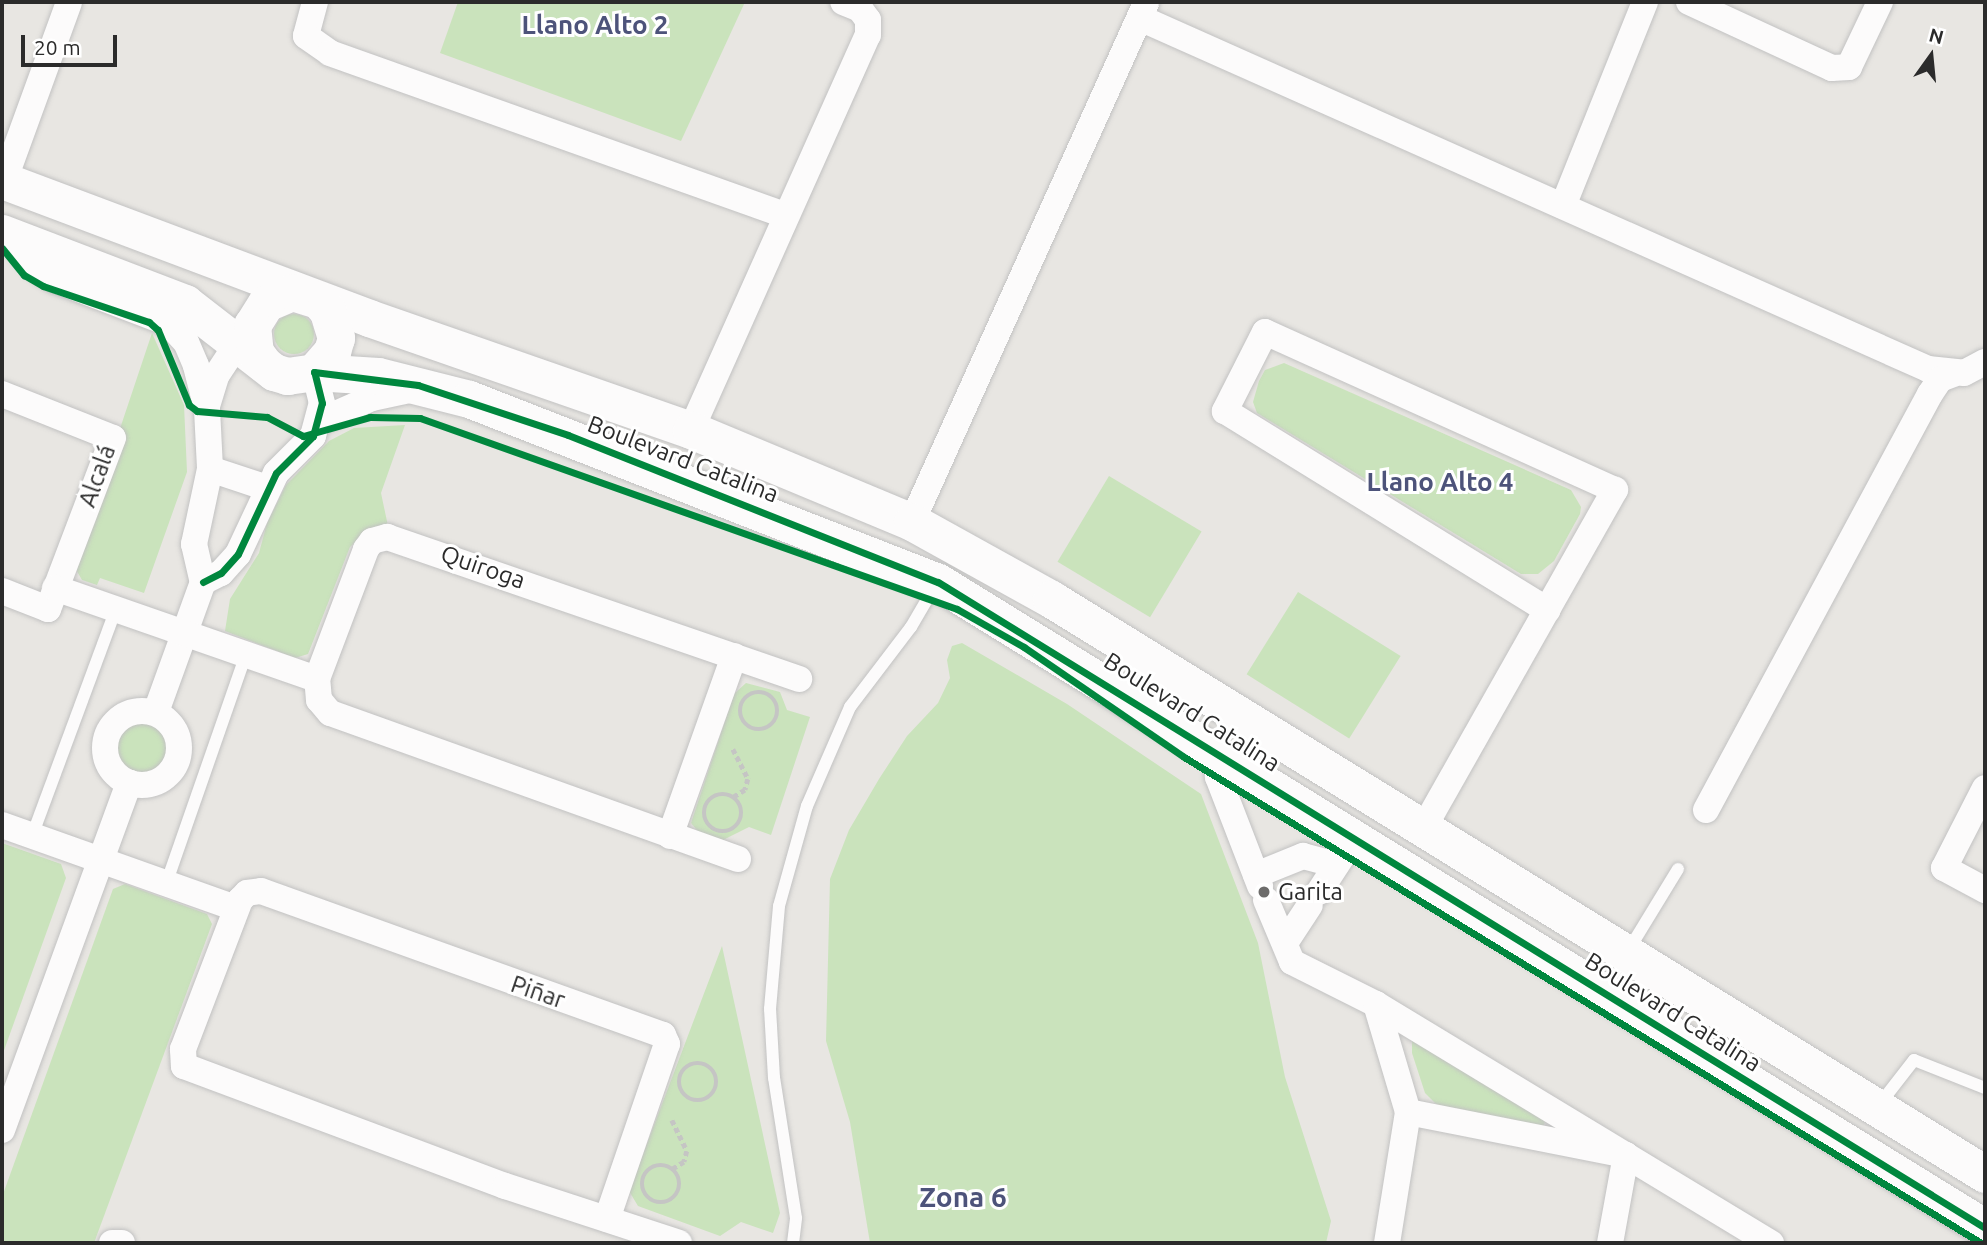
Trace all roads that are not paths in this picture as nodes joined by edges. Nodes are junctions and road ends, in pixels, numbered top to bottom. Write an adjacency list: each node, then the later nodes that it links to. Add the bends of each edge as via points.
1 (69, 2): 8 (street)
2 (315, 2): 10 (street, via 306,36 330,53)
3 (844, 2): 10 (street, via 860,9 868,20 868,35)
4 (1645, 2): 9 (street)
5 (1689, 2): 6 (street, via 1832,68 1849,67)
6 (1880, 2)
7 (1143, 10): 9 (street); 25 (street)
8 (3, 180): 12 (street, Boulevard Catalina)
9 (1563, 206): 16 (street, via 1920,365)
10 (785, 215): 21 (street)
11 (5, 234): 13 (street, via 147,286); 19 (street, via 34,266 53,279 169,323 187,342)
12 (306, 294): 13 (street, via 278,296); 15 (street, via 328,311 336,338 325,363); 21 (street, Boulevard Catalina)
13 (253, 339): 15 (street, via 287,376); 19 (street, via 216,376)
14 (1985, 362): 16 (street, via 1973,371)
15 (314, 372): 17 (street, Boulevard Catalina, via 378,376); 20 (street, via 322,403)
16 (1954, 374): 41 (street, via 1940,379 1930,394)
17 (428, 387): 20 (street, via 372,398); 23 (street, Boulevard Catalina)
18 (2, 394): 28 (street, Alcalá, via 111,434)
19 (206, 409): 22 (street)
20 (320, 421): 24 (street, via 311,439 276,473)
21 (691, 430): 25 (street, Boulevard Catalina)
22 (208, 482): 24 (street); 26 (street, via 194,544)
23 (696, 484): 25 (street, via 741,482 863,525); 27 (street, Boulevard Catalina)
24 (262, 499): 26 (street, via 238,554 221,573)
25 (912, 522): 43 (street, Boulevard Catalina, via 1051,599)
26 (203, 582): 32 (street)
27 (939, 582): 38 (street, Boulevard Catalina); 68 (lane, via 850,707 807,806 779,906 770,1009 774,1079 796,1218)
28 (55, 587): 29 (street, Alcalá, via 48,609); 30 (street)
29 (2, 591)
30 (116, 609): 32 (street); 44 (lane)
31 (1547, 610): 31 (street, via 1615,490 1265,332 1225,411); 43 (street)
32 (184, 633): 33 (street); 37 (street)
33 (246, 654): 35 (street); 50 (lane)
34 (734, 656): 35 (street, Quiroga, via 387,537 372,541 360,562); 36 (street, Quiroga); 45 (street)
35 (317, 679): 45 (street, via 319,700 330,713)
36 (799, 679)
37 (156, 712): 39 (street, via 178,737 177,761 161,780); 39 (street, via 131,712 112,724 106,735 106,761)
38 (1217, 751): 46 (street, Boulevard Catalina); 51 (street, via 1218,777)
39 (129, 783): 48 (street)
40 (1985, 788): 52 (street, via 1944,868)
41 (1706, 810)
42 (2, 825): 44 (street)
43 (1423, 829): 55 (street, Boulevard Catalina)
44 (32, 836): 48 (street)
45 (670, 836): 47 (street)
46 (1346, 851): 51 (street, via 1303,856); 54 (street); 64 (street, Boulevard Catalina)
47 (738, 859)
48 (101, 861): 50 (street); 60 (street)
49 (1678, 869): 55 (lane)
50 (166, 884): 53 (street)
51 (1261, 887): 54 (street)
52 (1985, 890)
53 (234, 908): 63 (street, via 183,1049 184,1066 505,1186); 63 (street, Piñar, via 247,893 261,891 663,1035 667,1044)
54 (1285, 943): 56 (street, via 1292,962)
55 (1626, 954): 58 (street, Boulevard Catalina)
56 (1376, 1004): 59 (street); 61 (street)
57 (1985, 1088): 58 (lane, via 1913,1060)
58 (1877, 1108): 62 (street, Boulevard Catalina)
59 (1408, 1112): 61 (street); 69 (street)
60 (2, 1130)
61 (1626, 1155): 70 (street); 71 (street)
62 (1985, 1174)
63 (607, 1219): 67 (street)
64 (1985, 1228)
65 (112, 1243): 66 (street)
66 (122, 1243)
67 (679, 1243)
68 (793, 1243)
69 (1387, 1243)
70 (1610, 1243)
71 (1771, 1243)

